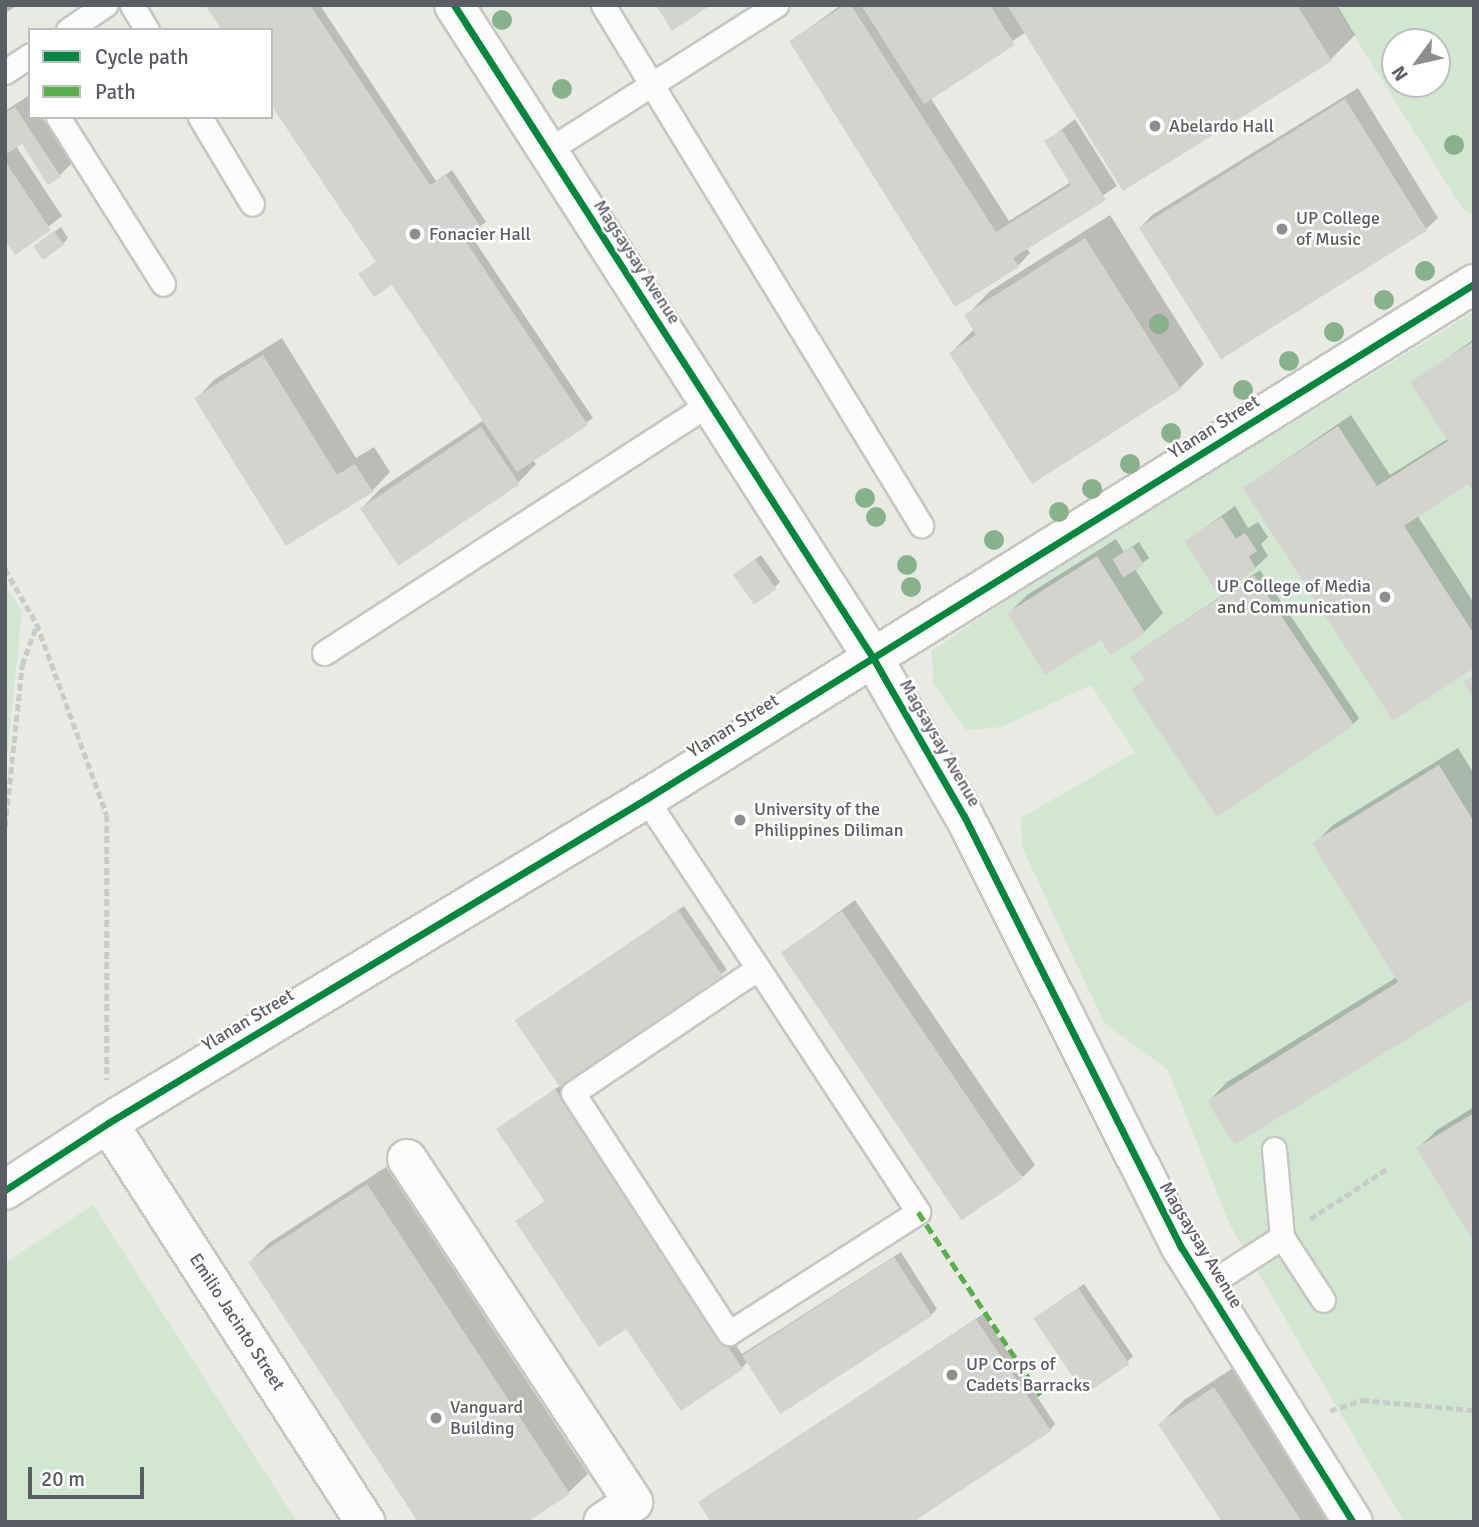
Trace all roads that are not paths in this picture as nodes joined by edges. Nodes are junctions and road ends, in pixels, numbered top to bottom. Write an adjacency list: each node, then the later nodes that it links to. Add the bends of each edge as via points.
1 (105, 5): 6 (lane)
2 (132, 5): 7 (lane)
3 (454, 5): 11 (street, Magsaysay Avenue)
4 (603, 5): 8 (lane)
5 (776, 5): 8 (lane)
6 (71, 28)
7 (146, 28)
8 (652, 84): 11 (lane); 16 (lane)
9 (59, 119): 13 (lane)
10 (201, 119): 12 (lane)
11 (547, 151): 15 (street, Magsaysay Avenue)
12 (252, 204)
13 (163, 284)
14 (1474, 284): 18 (street, Ylanan Street)
15 (709, 404): 17 (lane); 18 (street, Magsaysay Avenue)
16 (921, 525)
17 (324, 653)
18 (873, 658): 19 (street, Ylanan Street); 26 (street, Magsaysay Avenue, via 964,816 1127,1146)
19 (646, 799): 20 (lane); 21 (street, Ylanan Street)
20 (758, 968): 20 (lane, via 918,1212 729,1333 573,1093)
21 (108, 1123): 24 (street, Ylanan Street); 28 (street, Emilio Jacinto Street)
22 (1274, 1149): 25 (lane)
23 (407, 1159): 29 (street, via 633,1502)
24 (5, 1190)
25 (1282, 1237): 26 (lane); 27 (lane)
26 (1206, 1286): 30 (street, Magsaysay Avenue)
27 (1323, 1300)
28 (365, 1522)
29 (603, 1522)
30 (1353, 1522)

